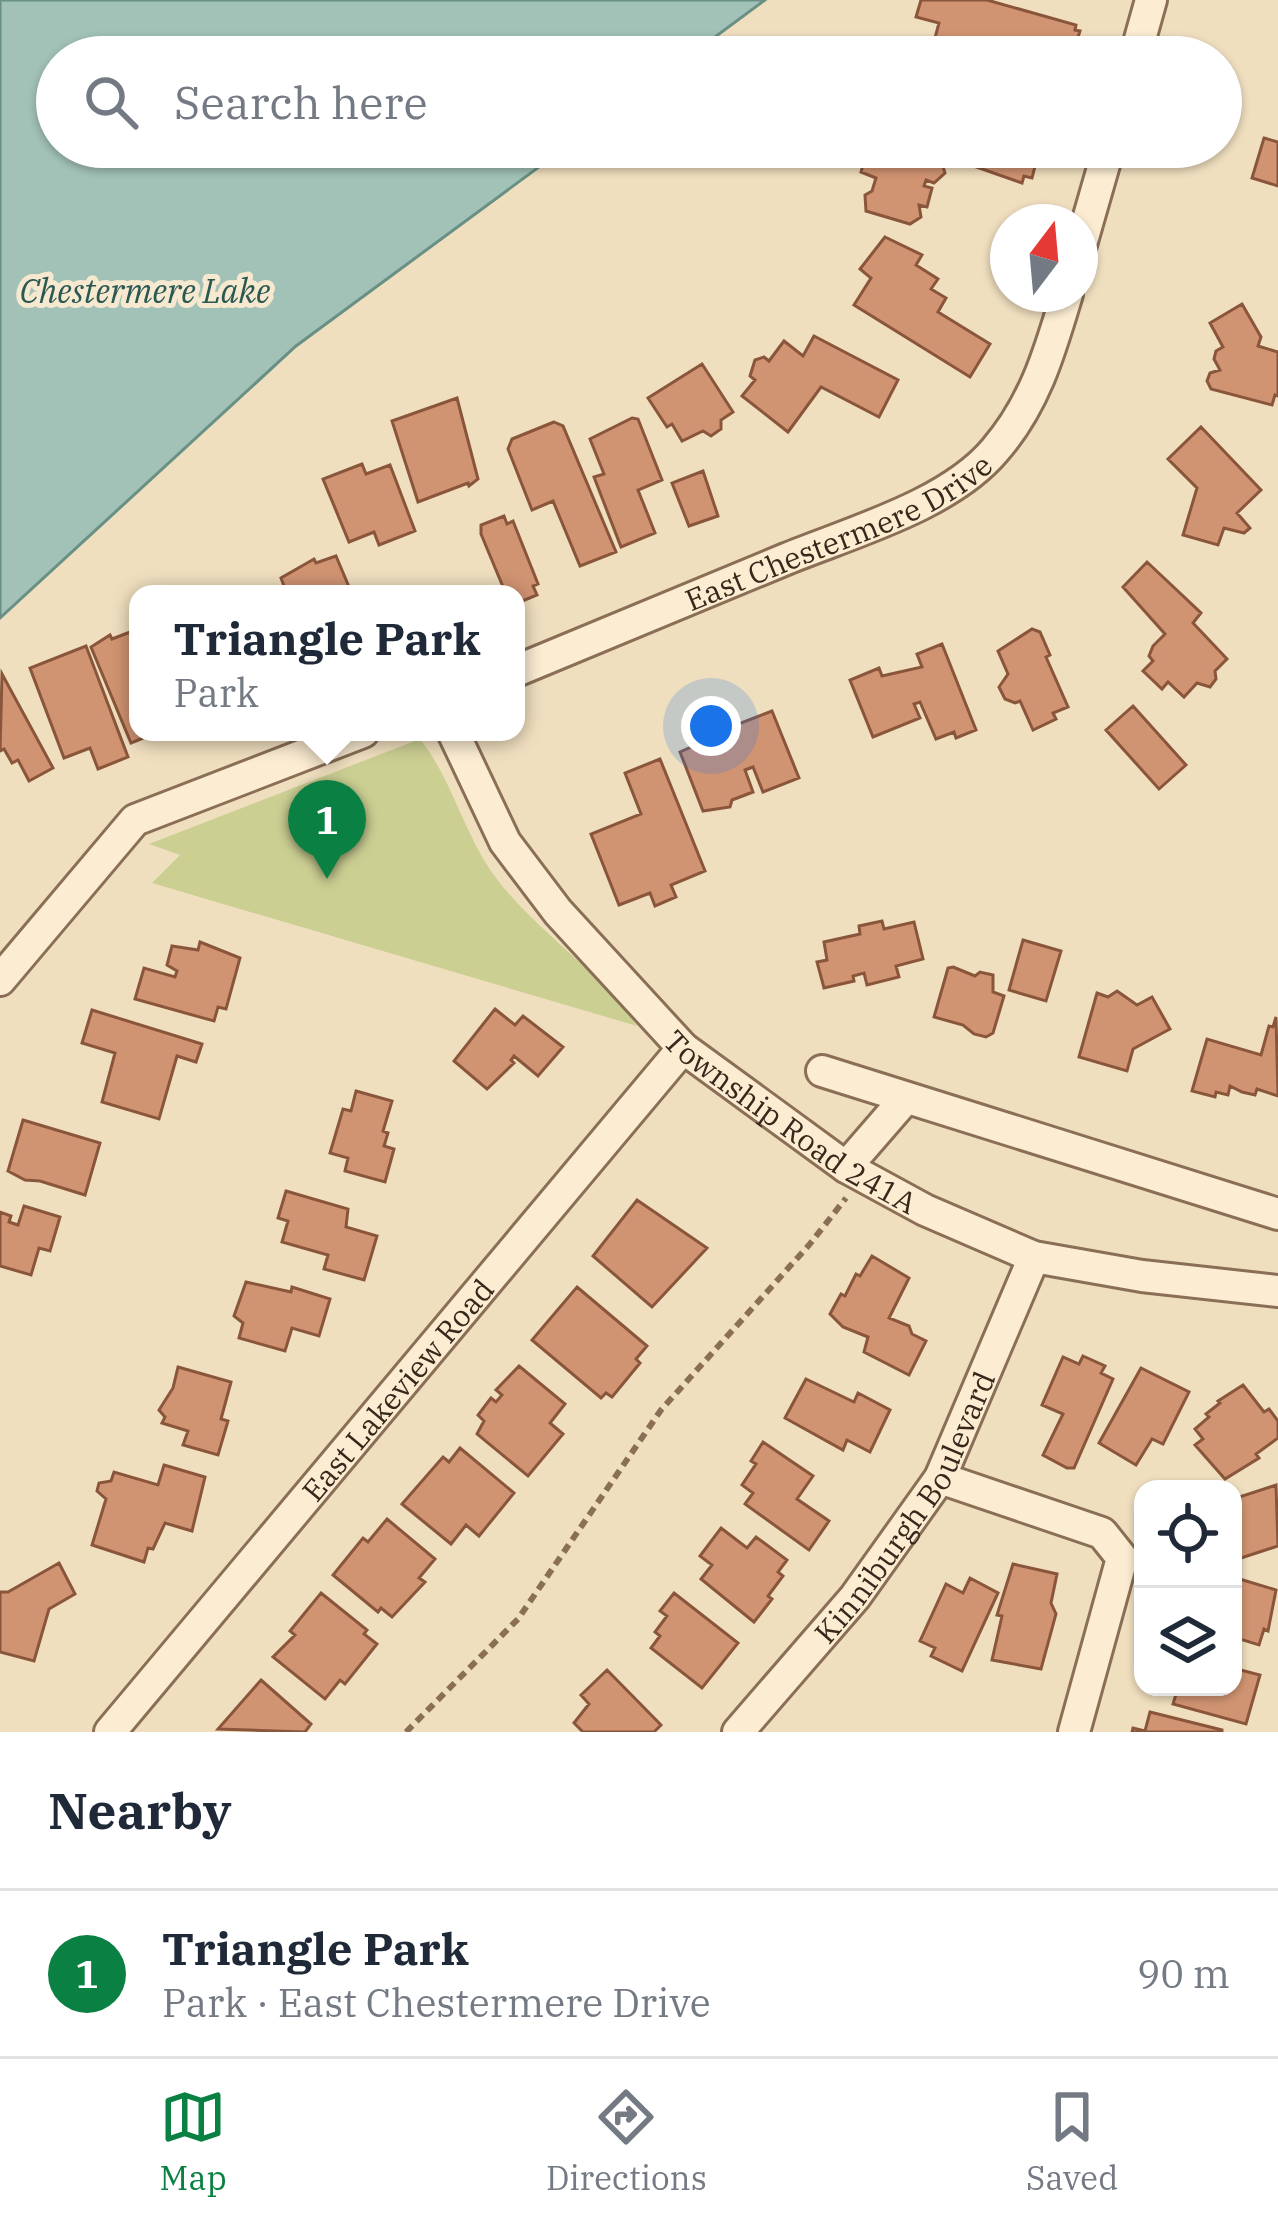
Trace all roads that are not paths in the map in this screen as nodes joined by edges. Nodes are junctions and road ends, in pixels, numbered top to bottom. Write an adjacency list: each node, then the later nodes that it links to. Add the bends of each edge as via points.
1 (1151, 0): 2 (street)
2 (1141, 36)
3 (1103, 168): 4 (street)
4 (1093, 204)
5 (1062, 312): 6 (street, East Chestermere Drive, via 1032,398 971,475 902,512)
6 (525, 667)
7 (340, 741): 9 (street, via 135,820)
8 (457, 741): 10 (street, Township Road 241A, via 505,842)
9 (0, 980)
10 (683, 1048): 13 (street, Township Road 241A); 18 (street, East Lakeview Road)
11 (822, 1071): 12 (street)
12 (905, 1099): 13 (street); 14 (street)
13 (855, 1171): 15 (street, Township Road 241A)
14 (1278, 1214)
15 (1034, 1257): 16 (street, Township Road 241A); 17 (street, Kinniburgh Boulevard)
16 (1278, 1292)
17 (940, 1478): 19 (street, Kinniburgh Boulevard, via 855,1597); 20 (street, via 1102,1533 1122,1558)
18 (110, 1732)
19 (738, 1732)
20 (1074, 1732)

